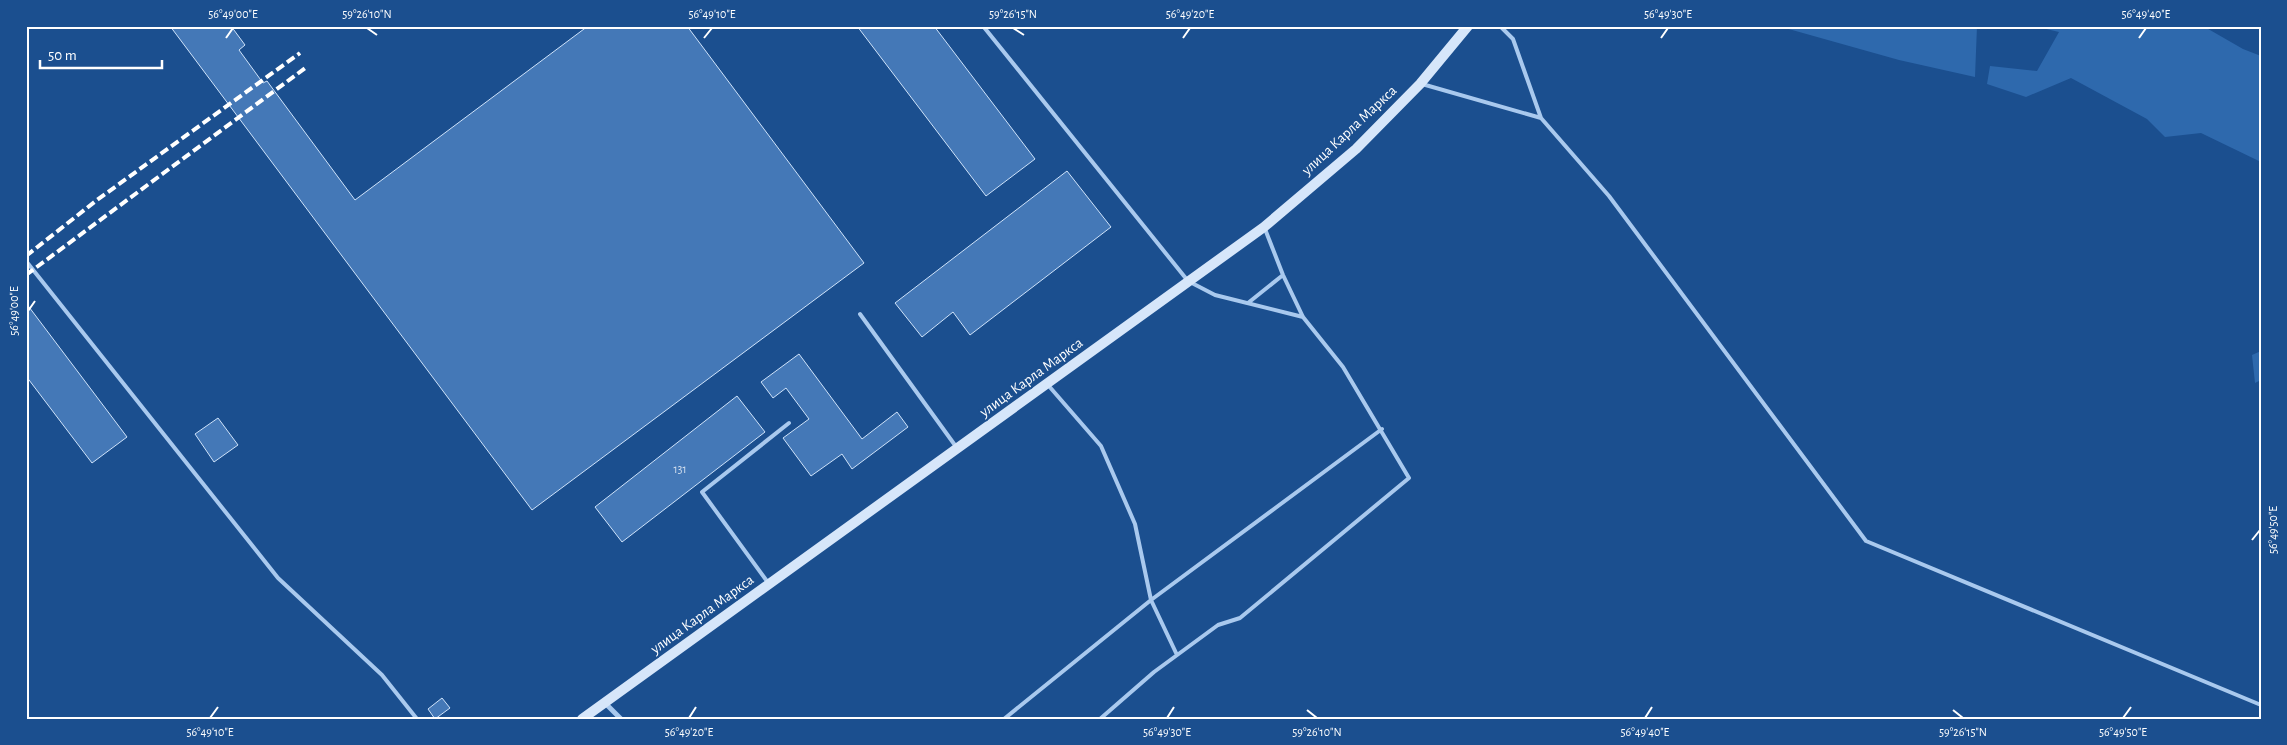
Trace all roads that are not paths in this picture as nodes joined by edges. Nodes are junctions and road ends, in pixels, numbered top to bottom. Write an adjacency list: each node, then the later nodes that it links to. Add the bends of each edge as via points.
1 (983, 26): 9 (lane)
2 (1468, 26): 4 (main road, улица Карла Маркса)
3 (1500, 26): 5 (lane, via 1513,39)
4 (1420, 84): 5 (lane); 6 (main road, улица Карла Маркса, via 1356,149)
5 (1541, 118): 21 (lane, via 1609,196 1866,541)
6 (1264, 227): 8 (lane); 9 (main road, улица Карла Маркса)
7 (26, 261): 22 (lane, via 278,578 382,676)
8 (1283, 274): 10 (lane); 12 (lane)
9 (1188, 281): 10 (lane, via 1215,295); 13 (main road, улица Карла Маркса)
10 (1247, 304): 12 (lane)
11 (860, 314): 16 (lane)
12 (1303, 317): 15 (lane, via 1343,367)
13 (1046, 384): 16 (main road, улица Карла Маркса); 18 (lane, via 1101,446 1134,524)
14 (789, 423): 17 (lane, via 702,492)
15 (1382, 429): 18 (lane); 19 (lane, via 1409,478 1240,618 1218,625)
16 (957, 448): 17 (main road, улица Карла Маркса)
17 (768, 584): 20 (main road, улица Карла Маркса)
18 (1151, 600): 19 (lane); 25 (lane)
19 (1177, 655): 26 (lane)
20 (605, 702): 23 (main road, улица Карла Маркса); 24 (street)
21 (2261, 705)
22 (417, 719)
23 (582, 719)
24 (620, 719)
25 (1004, 719)
26 (1100, 719)

